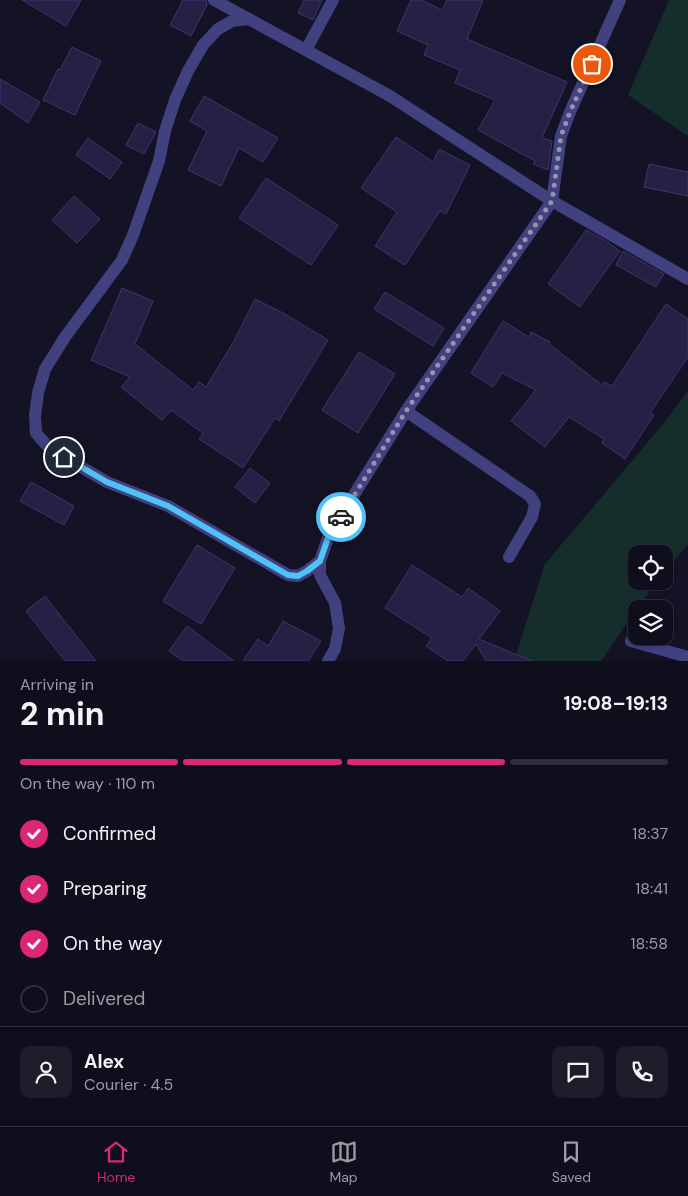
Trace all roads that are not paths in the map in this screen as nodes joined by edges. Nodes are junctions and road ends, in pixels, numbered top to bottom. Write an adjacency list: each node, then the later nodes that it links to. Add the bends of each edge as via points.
1 (214, 0): 4 (street)
2 (333, 0): 5 (street)
3 (620, 0): 6 (street, via 561,136)
4 (249, 19): 5 (street); 10 (street, via 232,21 218,29 188,71 175,100 134,235 122,260 45,369 38,393 36,433 50,449 92,474 168,506 288,575 298,576)
5 (306, 50): 6 (street, via 390,96)
6 (552, 201): 7 (street); 8 (street)
7 (688, 279)
8 (406, 411): 9 (street, via 530,496 535,504 532,517); 10 (street, via 329,535)
9 (509, 557)
10 (320, 561): 13 (street, via 320,575 335,603 339,628 335,649)
11 (646, 645): 12 (street)
12 (688, 656)
13 (328, 661)

